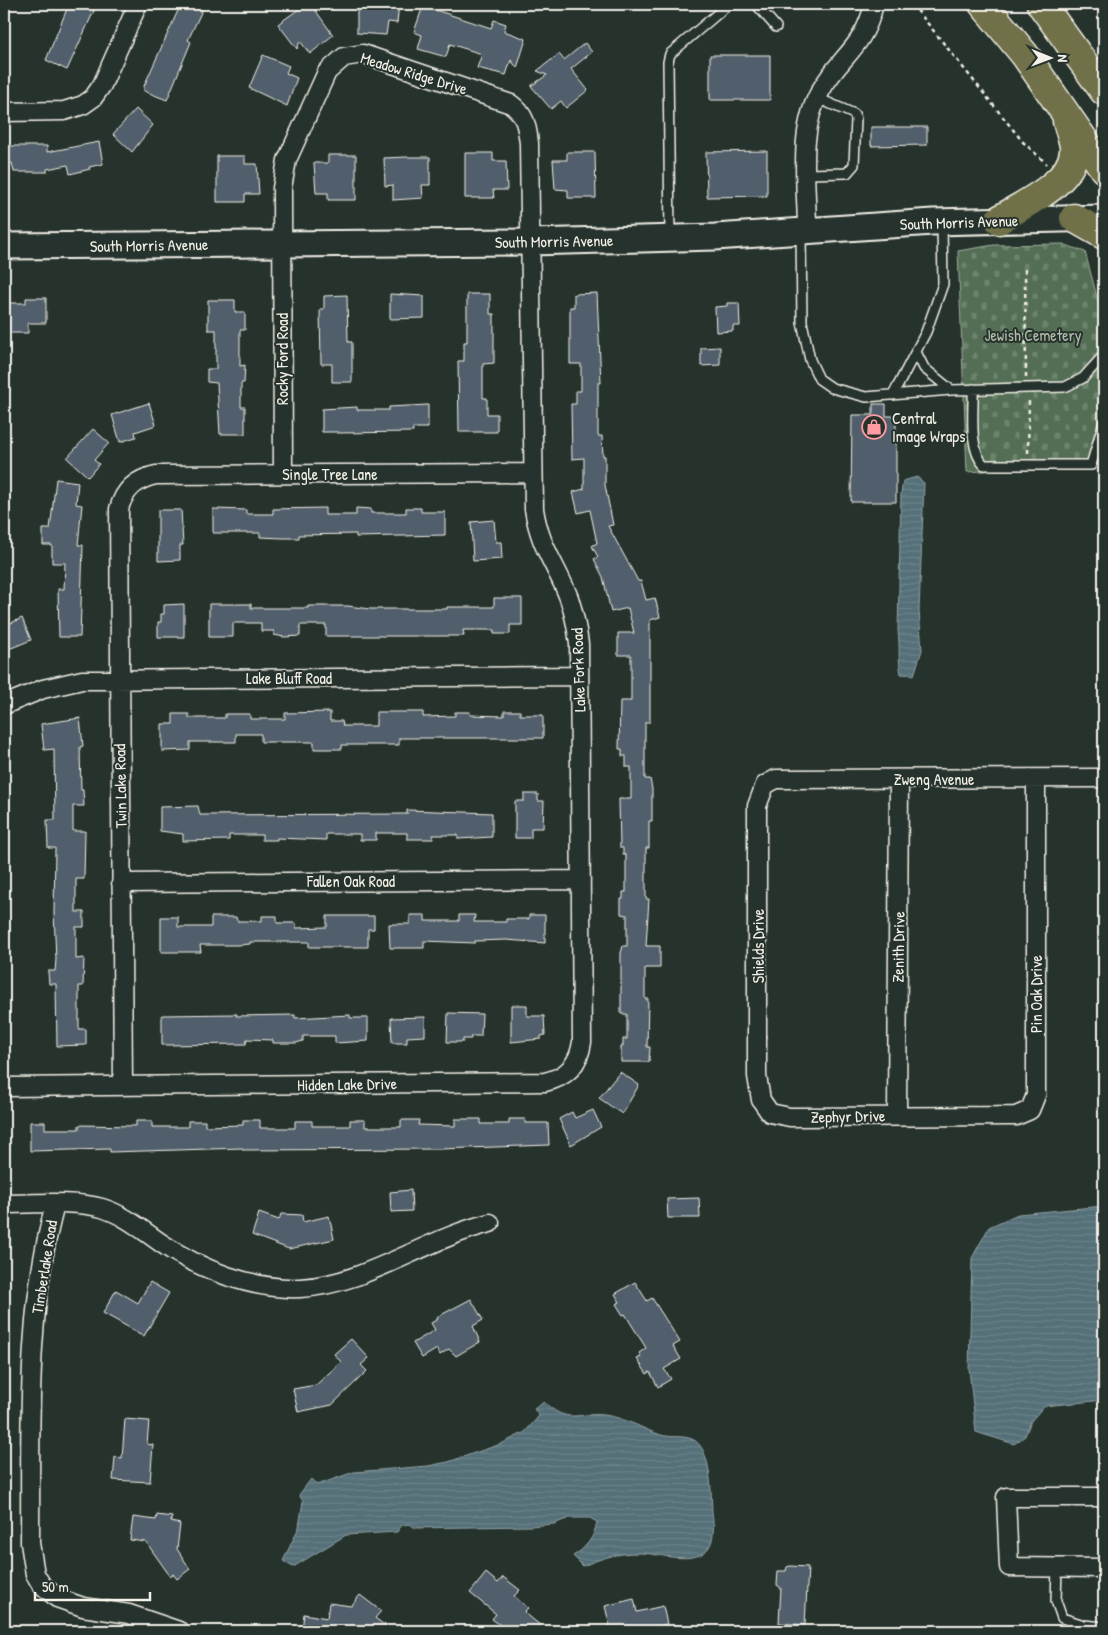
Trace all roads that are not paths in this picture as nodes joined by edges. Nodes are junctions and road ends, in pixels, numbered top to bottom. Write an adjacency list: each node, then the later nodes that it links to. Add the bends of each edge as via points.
1 (138, 4): 10 (street, via 102,85 93,98 64,111)
2 (729, 4): 20 (lane, via 670,54)
3 (756, 4): 7 (lane)
4 (874, 4): 9 (street, via 860,40)
5 (983, 4): 11 (highway)
6 (1041, 4): 8 (highway)
7 (776, 27)
8 (1104, 91)
9 (817, 98): 13 (street, via 808,130); 13 (lane, via 854,114 854,165 848,173)
10 (4, 112)
11 (1064, 112): 12 (highway); 16 (highway, via 1074,151 1068,170 1057,184)
12 (1104, 169)
13 (806, 174): 18 (street)
14 (1074, 218): 15 (street, South Morris Avenue); 16 (street, South Morris Avenue); 19 (highway)
15 (1104, 218)
16 (999, 220): 17 (street, South Morris Avenue)
17 (942, 222): 18 (street, South Morris Avenue); 24 (lane, via 943,284)
18 (804, 229): 20 (street, South Morris Avenue); 28 (lane, via 802,322 810,360 819,378 832,388 850,394 866,397)
19 (1104, 235)
20 (670, 238): 21 (street, South Morris Avenue)
21 (531, 242): 22 (street, South Morris Avenue); 22 (street, Meadow Ridge Drive, via 528,137 521,111 510,104 355,54 344,57 327,72 288,160 282,188); 30 (street, Lake Fork Road)
22 (282, 244): 23 (street, South Morris Avenue); 31 (street, Rocky Ford Road)
23 (4, 246)
24 (916, 352): 27 (lane, via 924,368); 28 (lane)
25 (1103, 360): 26 (lane, via 1083,378 1065,386)
26 (973, 389): 27 (lane); 29 (lane, via 978,458 984,465 1091,465)
27 (951, 390): 28 (lane)
28 (893, 395)
29 (1104, 422)
30 (534, 473): 31 (street, Single Tree Lane); 33 (street, Lake Fork Road, via 536,524 576,621)
31 (283, 474): 32 (street, Single Tree Lane, via 156,475)
32 (129, 488): 34 (street, Twin Lake Road, via 119,509)
33 (579, 676): 34 (street, Lake Bluff Road); 40 (street, Lake Fork Road)
34 (119, 679): 35 (street, Lake Bluff Road, via 62,683); 41 (street, Twin Lake Road)
35 (4, 705)
36 (1104, 778): 37 (street, Zweng Avenue)
37 (1036, 779): 38 (street, Zweng Avenue); 47 (street, Pin Oak Drive, via 1036,1095 1033,1105 1030,1110 1016,1116)
38 (899, 780): 39 (street, Zweng Avenue, via 776,779); 46 (street, Zenith Drive)
39 (765, 785): 45 (street, Shields Drive, via 757,806 757,1076)
40 (581, 880): 41 (street, Fallen Oak Road); 42 (street, Lake Fork Road, via 582,1042 578,1058)
41 (121, 883): 43 (street, Twin Lake Road)
42 (568, 1072): 43 (street, Hidden Lake Drive, via 545,1082)
43 (123, 1086): 44 (street, Hidden Lake Drive)
44 (4, 1087)
45 (765, 1108): 46 (street, Zephyr Drive, via 770,1113 790,1117)
46 (897, 1115): 47 (street, Zephyr Drive)
47 (934, 1116)
48 (4, 1204): 49 (street)
49 (55, 1205): 50 (street, Timberlake Road, via 101,1208 118,1214 206,1267 244,1280 298,1288 351,1279 430,1243); 55 (street, Timberlake Road, via 45,1242 35,1306 32,1563 41,1584 64,1602 129,1614)
50 (490, 1223)
51 (1104, 1497): 52 (street, via 1006,1497 1009,1567)
52 (1057, 1568): 53 (street); 54 (lane, via 1056,1601 1062,1618)
53 (1104, 1568)
54 (1104, 1627)
55 (179, 1631)

